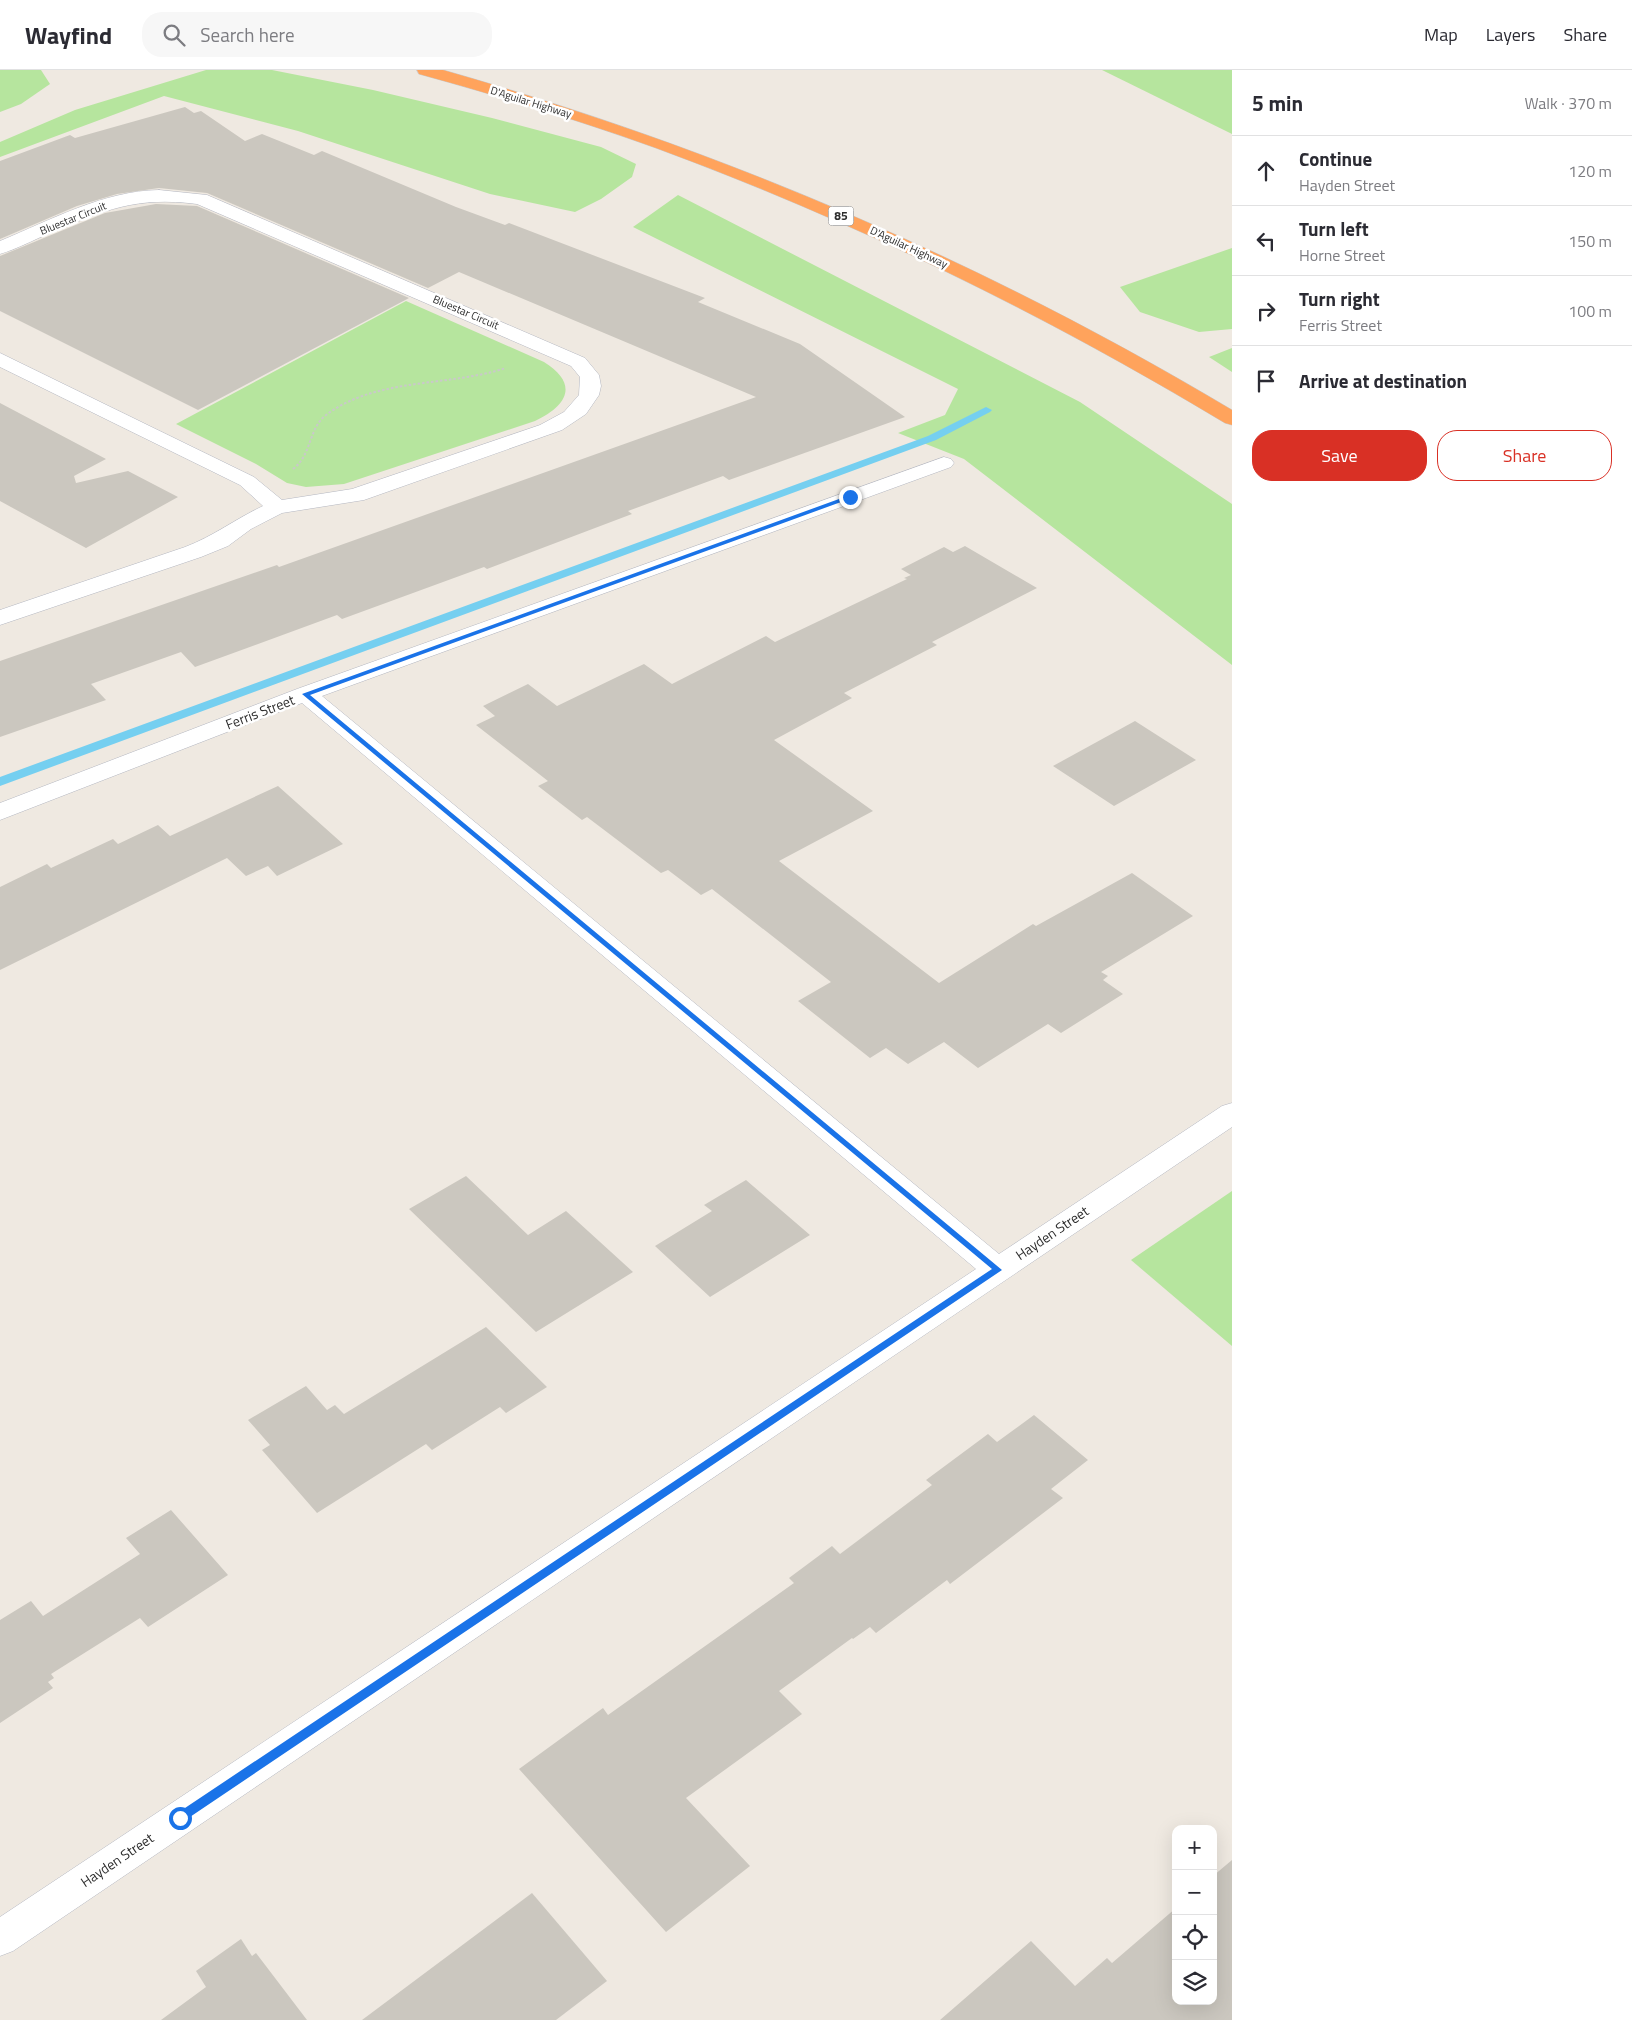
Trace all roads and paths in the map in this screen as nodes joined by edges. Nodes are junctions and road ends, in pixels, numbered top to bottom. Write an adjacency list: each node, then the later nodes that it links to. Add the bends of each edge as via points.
1 (425, 70): 5 (highway, D'Aguilar Highway / 85, via 540,103 694,156 852,220 1035,306)
2 (0, 248): 3 (street, Bluestar Circuit, via 118,200 148,195 201,199)
3 (551, 349): 7 (path, via 480,377 406,384 344,404 317,424 307,455 299,466); 8 (street, Bluestar Circuit, via 578,362 590,375 592,391 565,422 356,495)
4 (0, 359): 7 (street)
5 (1232, 419)
6 (944, 463): 10 (street, Ferris Street)
7 (258, 489): 8 (street)
8 (276, 507): 9 (street, Bluestar Circuit, via 243,524 220,541 193,552)
9 (0, 618)
10 (305, 694): 11 (street, Ferris Street); 13 (street)
11 (0, 812)
12 (1232, 1113): 13 (street, Hayden Street)
13 (998, 1270): 14 (street, Hayden Street)
14 (0, 1938)

